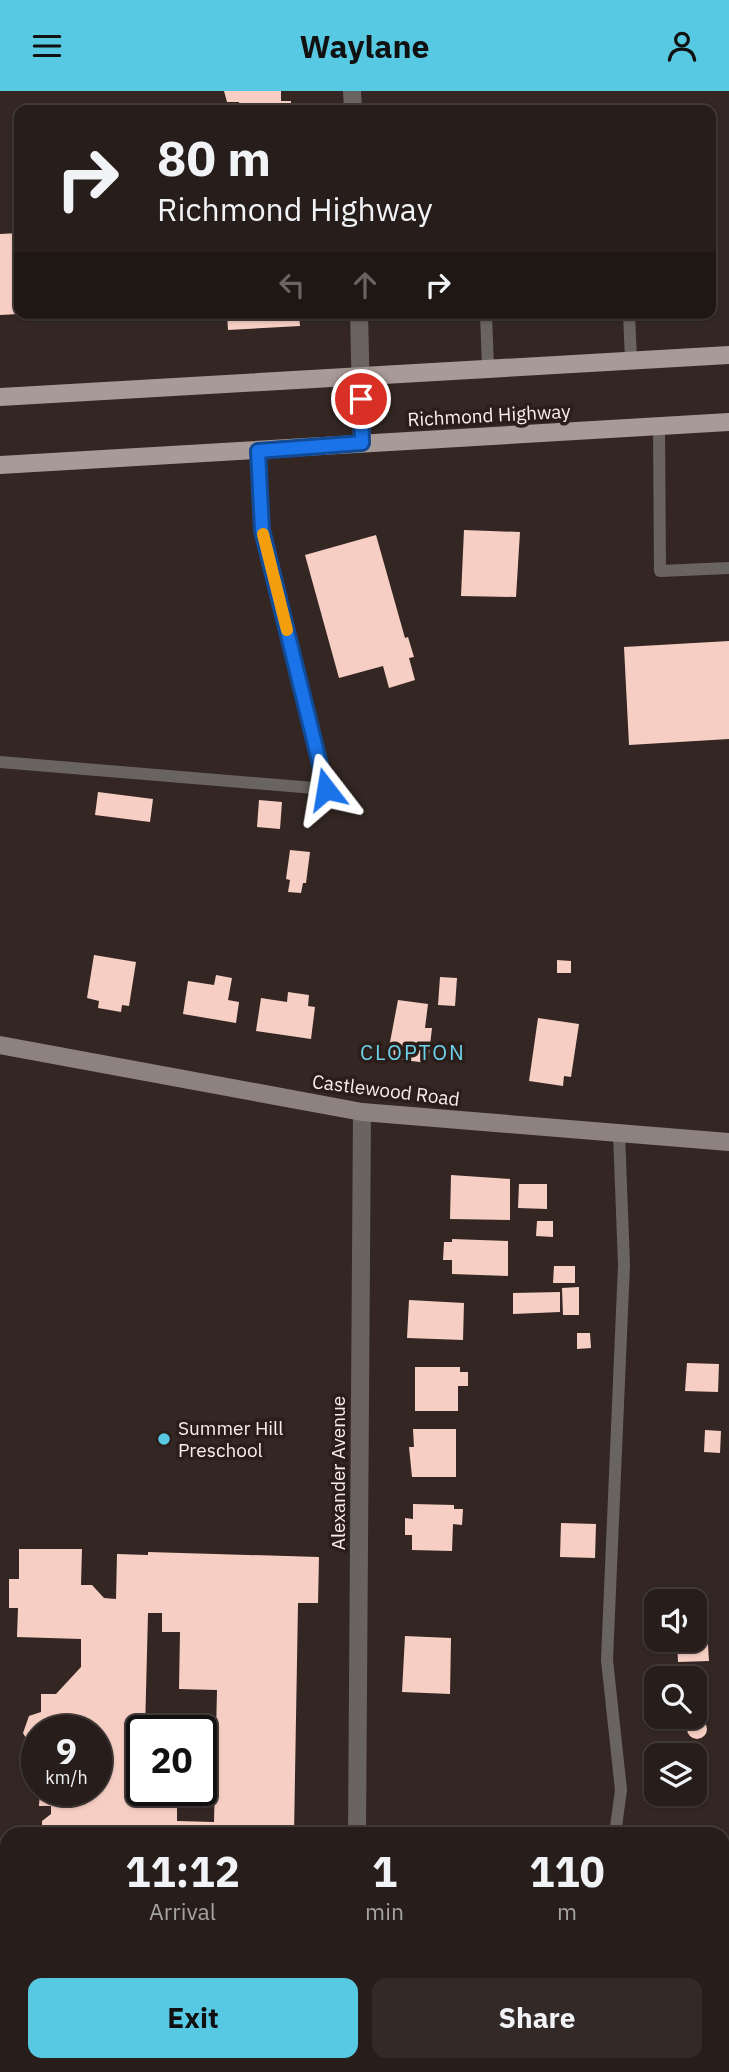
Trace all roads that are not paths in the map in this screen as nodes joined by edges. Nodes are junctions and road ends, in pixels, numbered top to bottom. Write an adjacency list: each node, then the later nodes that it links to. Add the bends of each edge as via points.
1 (359, 319): 7 (street)
2 (486, 319): 6 (lane)
3 (629, 319): 5 (lane)
4 (729, 355): 5 (main road)
5 (631, 360): 6 (main road)
6 (488, 369): 7 (main road)
7 (360, 376): 8 (main road); 11 (street)
8 (0, 397)
9 (729, 422): 10 (main road, Richmond Highway)
10 (659, 426): 11 (main road, Richmond Highway); 14 (lane, via 660,571)
11 (362, 443): 12 (main road, Richmond Highway)
12 (258, 451): 13 (main road, Richmond Highway); 15 (lane, via 262,530 326,789)
13 (0, 465)
14 (729, 568)
15 (0, 762)
16 (0, 1045): 17 (street, Castlewood Road)
17 (362, 1112): 18 (street, Castlewood Road); 20 (street, Alexander Avenue)
18 (619, 1133): 19 (street, Castlewood Road); 21 (lane, via 624,1265 607,1660 621,1790)
19 (729, 1142)
20 (357, 1827)
21 (616, 1827)

